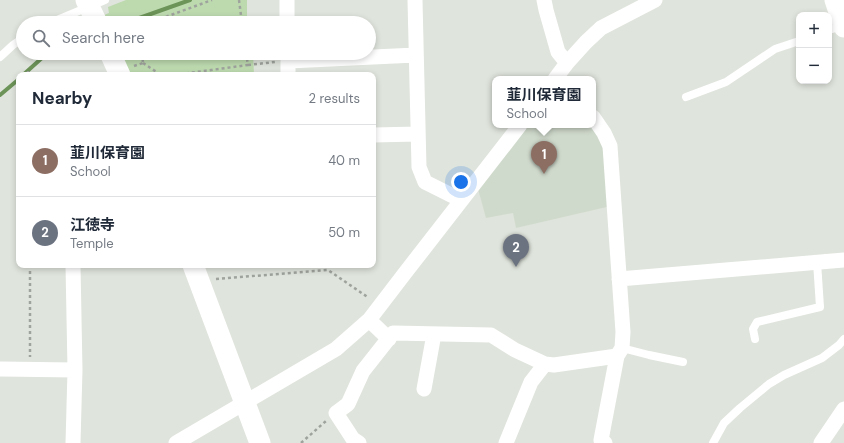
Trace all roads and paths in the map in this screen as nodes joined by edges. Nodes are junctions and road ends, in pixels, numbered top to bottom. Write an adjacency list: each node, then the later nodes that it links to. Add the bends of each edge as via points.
1 (212, 0): 10 (path)
2 (239, 0): 11 (path)
3 (287, 0): 12 (street)
4 (415, 0): 16 (street)
5 (544, 0): 28 (street)
6 (655, 0): 28 (street, via 601,28 586,42)
7 (835, 0): 13 (street)
8 (94, 7): 9 (lane)
9 (69, 16)
10 (168, 16)
11 (241, 16)
12 (287, 16)
13 (839, 28)
14 (796, 42): 29 (lane, via 775,49 726,82)
15 (16, 43): 17 (lane)
16 (416, 55): 18 (street); 32 (street)
17 (0, 57)
18 (376, 58)
19 (113, 60): 25 (street)
20 (143, 60): 26 (path, via 143,63)
21 (247, 60): 24 (path)
22 (336, 60): 23 (street)
23 (288, 63): 24 (path)
24 (248, 65): 27 (path)
25 (119, 72)
26 (156, 72)
27 (196, 72)
28 (562, 73)
29 (686, 97)
30 (596, 121): 40 (street, via 610,146)
31 (518, 128): 34 (street)
32 (418, 134): 33 (street); 34 (street, via 419,167 425,182)
33 (376, 135)
34 (461, 200): 41 (street)
35 (844, 260): 36 (street)
36 (817, 262): 40 (street); 46 (lane, via 820,307 757,322 753,329)
37 (30, 268): 51 (path)
38 (73, 268): 52 (street)
39 (196, 273): 41 (path, via 328,270); 54 (street)
40 (619, 279): 47 (street, via 623,332)
41 (380, 306): 42 (street)
42 (369, 320): 44 (street); 54 (street, via 336,348)
43 (434, 334): 44 (street, via 393,333); 49 (street, via 491,335); 53 (street)
44 (389, 338): 56 (street, via 363,371 348,404)
45 (844, 338): 64 (lane, via 822,358 768,384 724,423)
46 (755, 339)
47 (620, 352): 48 (lane); 49 (street); 63 (street, via 601,440)
48 (683, 362)
49 (545, 364): 62 (street, via 531,382)
50 (0, 369): 51 (street)
51 (30, 369): 52 (street)
52 (75, 370): 57 (street)
53 (424, 389)
54 (245, 402): 58 (street); 59 (street)
55 (844, 409): 65 (street)
56 (336, 413): 60 (path); 61 (street, via 353,439)
57 (73, 443)
58 (176, 443)
59 (260, 443)
60 (301, 443)
61 (359, 443)
62 (506, 443)
63 (605, 443)
64 (713, 443)
65 (821, 443)

